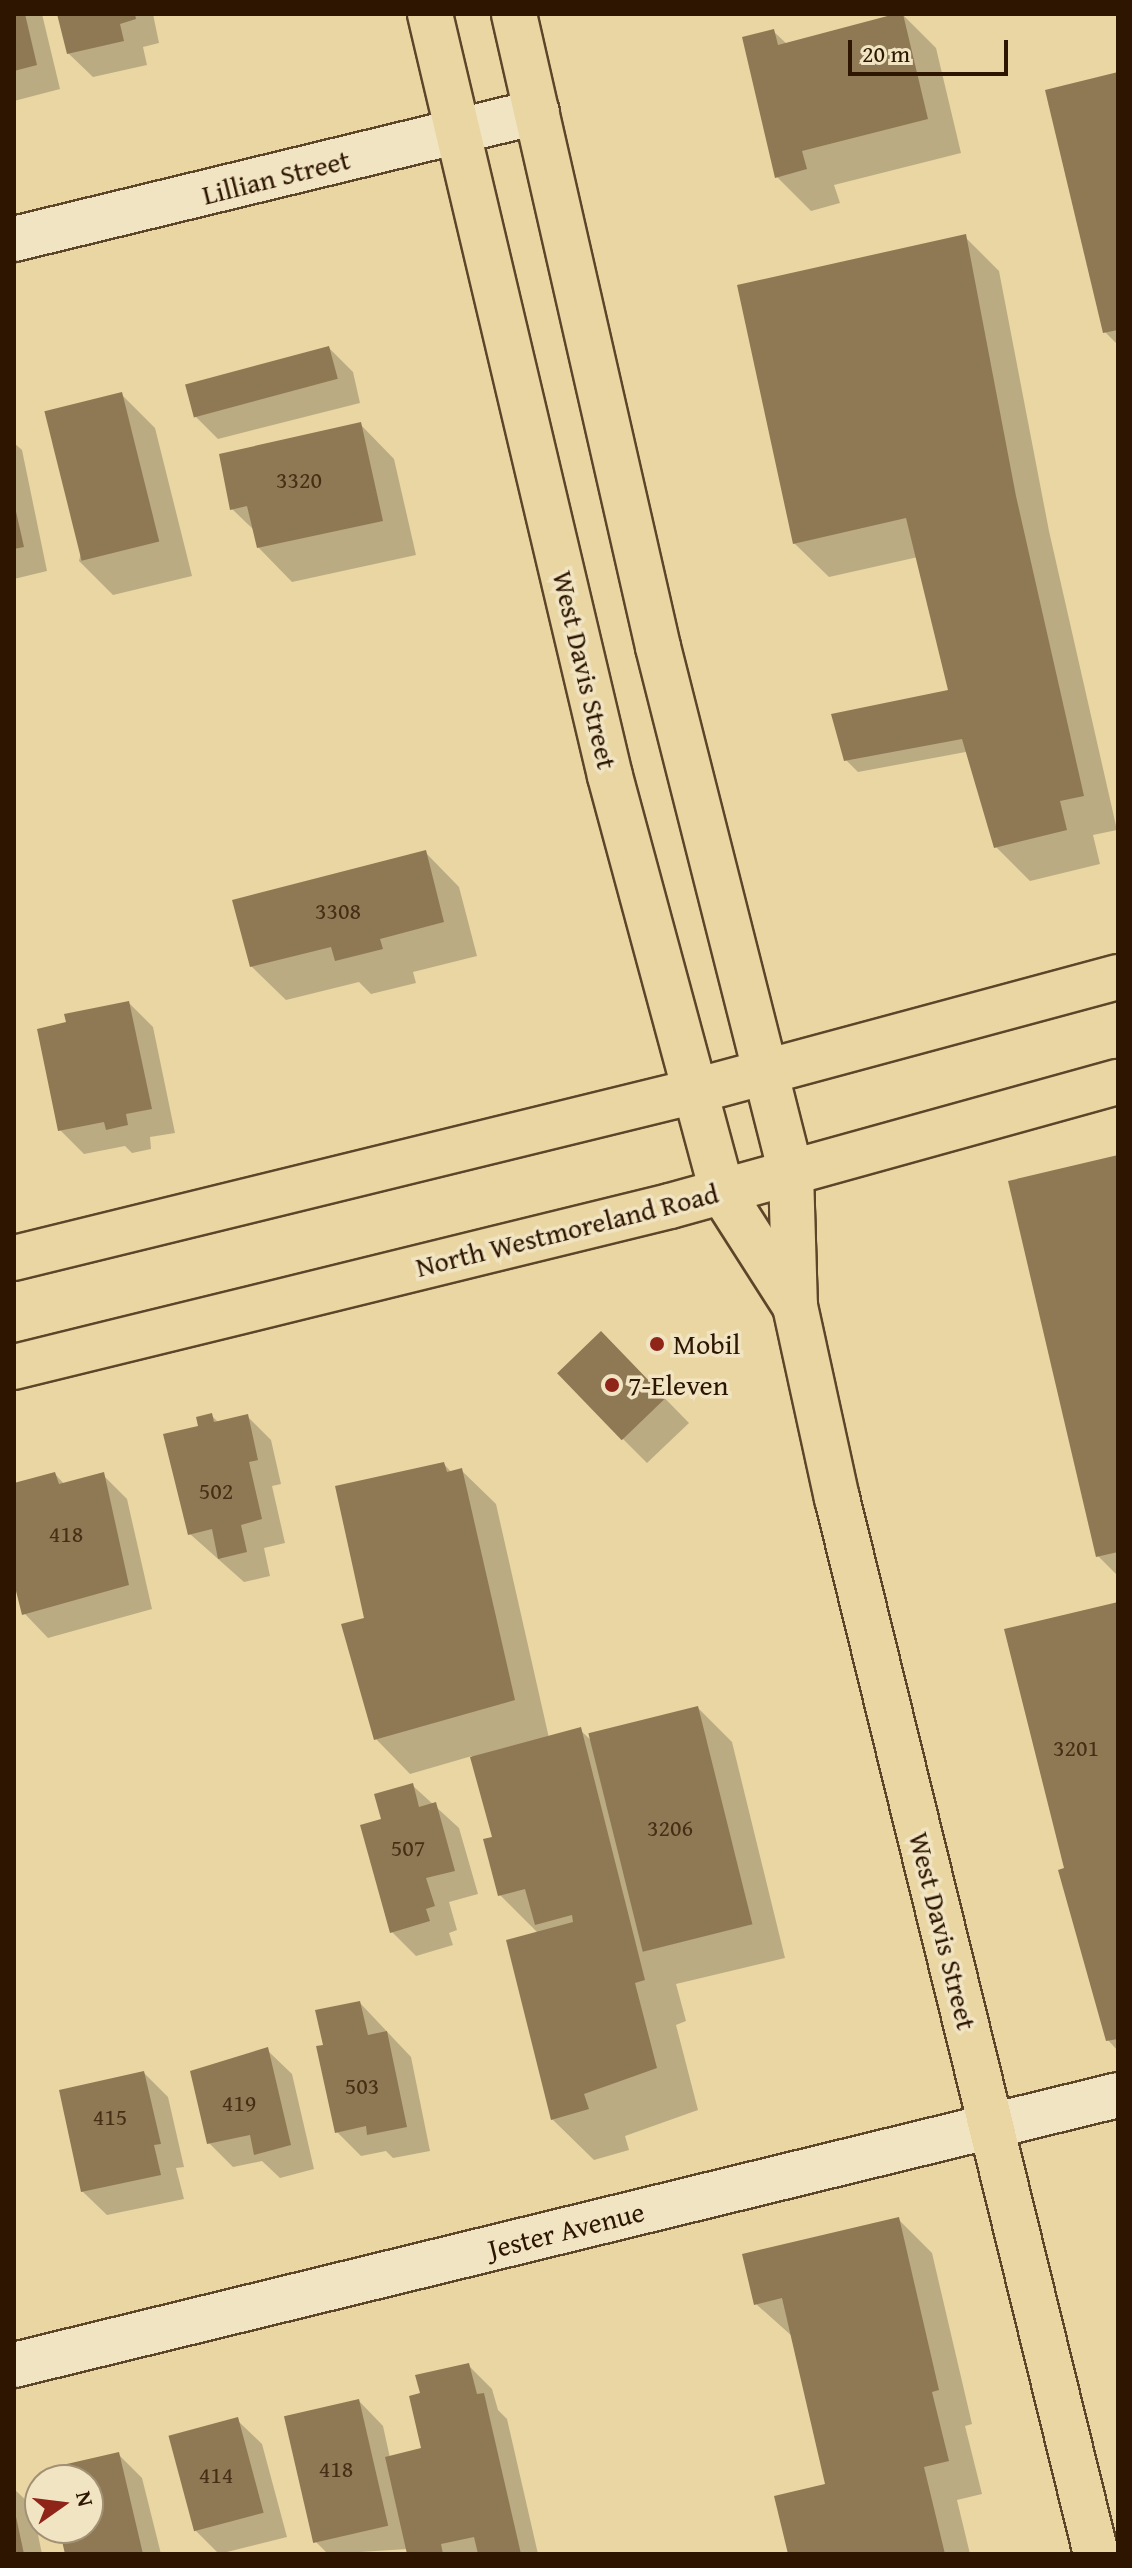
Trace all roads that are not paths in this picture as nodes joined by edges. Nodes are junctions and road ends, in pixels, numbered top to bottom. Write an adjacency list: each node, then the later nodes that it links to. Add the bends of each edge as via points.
1 (430, 14): 4 (main road, West Davis Street)
2 (514, 14): 3 (main road, West Davis Street)
3 (537, 112): 4 (street, Lillian Street); 7 (main road, West Davis Street, via 658,647)
4 (459, 132): 5 (street, Lillian Street); 9 (main road, West Davis Street, via 610,776)
5 (14, 239)
6 (1118, 977): 7 (main road)
7 (767, 1073): 9 (main road); 10 (main road, West Davis Street)
8 (1118, 1082): 10 (main road, North Westmoreland Road)
9 (695, 1091): 11 (main road, West Davis Street); 12 (main road)
10 (791, 1173): 11 (main road, North Westmoreland Road); 13 (main road, West Davis Street)
11 (722, 1192): 13 (main road, West Davis Street); 14 (main road, North Westmoreland Road)
12 (14, 1258)
13 (795, 1306): 16 (main road, West Davis Street)
14 (14, 1367)
15 (1118, 2095): 16 (street, Jester Avenue)
16 (991, 2126): 17 (street, Jester Avenue); 18 (main road, West Davis Street)
17 (14, 2365)
18 (1096, 2554)

